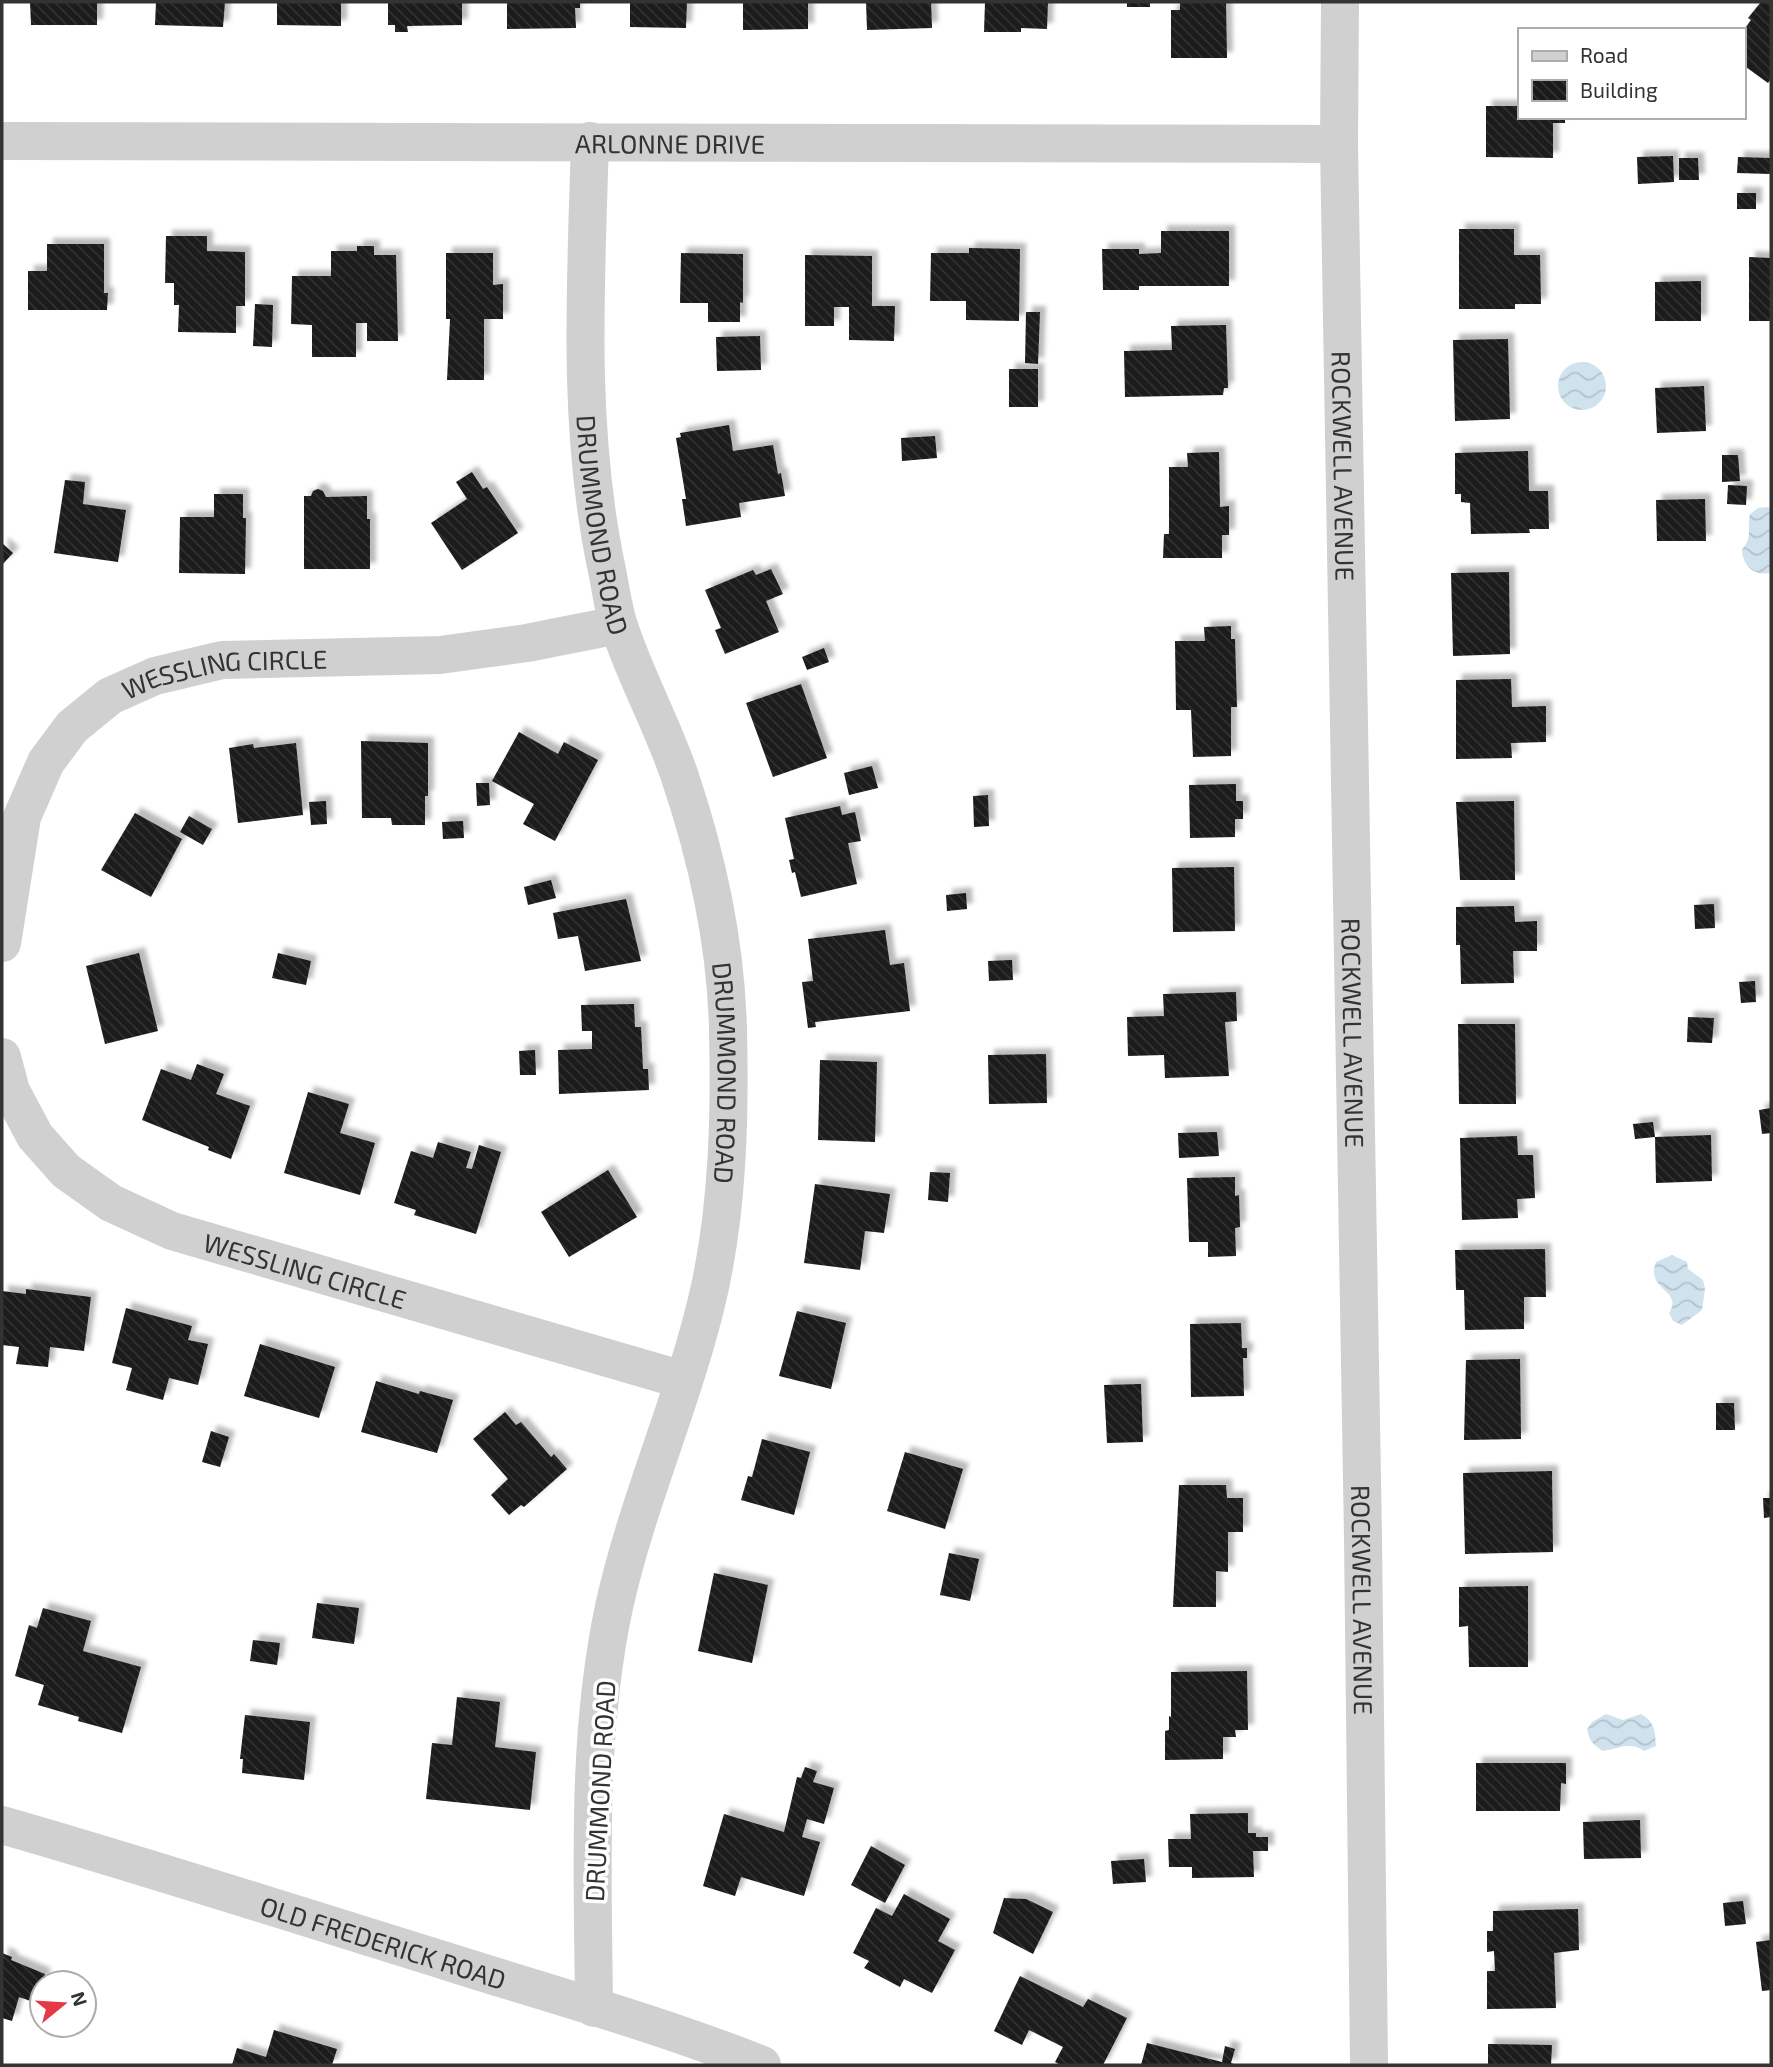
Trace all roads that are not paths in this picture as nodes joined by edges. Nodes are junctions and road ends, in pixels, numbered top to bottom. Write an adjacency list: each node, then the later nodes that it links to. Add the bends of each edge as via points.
1 (1340, 2): 4 (street, ROCKWELL AVENUE)
2 (2, 141): 3 (street, ARLONNE DRIVE)
3 (590, 141): 4 (street, ARLONNE DRIVE); 5 (street, DRUMMOND ROAD, via 587,438)
4 (1339, 144): 12 (street, ROCKWELL AVENUE)
5 (618, 625): 6 (street, WESSLING CIRCLE, via 440,655 222,660 155,676 110,696 72,727 46,762 22,817); 8 (street, DRUMMOND ROAD, via 680,776 704,859 719,936 728,1024 723,1210 710,1287)
6 (2, 943)
7 (2, 1058): 8 (street, WESSLING CIRCLE, via 10,1091 34,1136 66,1171 111,1203 172,1231)
8 (683, 1380): 10 (street, DRUMMOND ROAD, via 631,1536 598,1702)
9 (2, 1825): 10 (street, OLD FREDERICK ROAD)
10 (594, 2008): 11 (street, OLD FREDERICK ROAD)
11 (762, 2065)
12 (1369, 2065)

